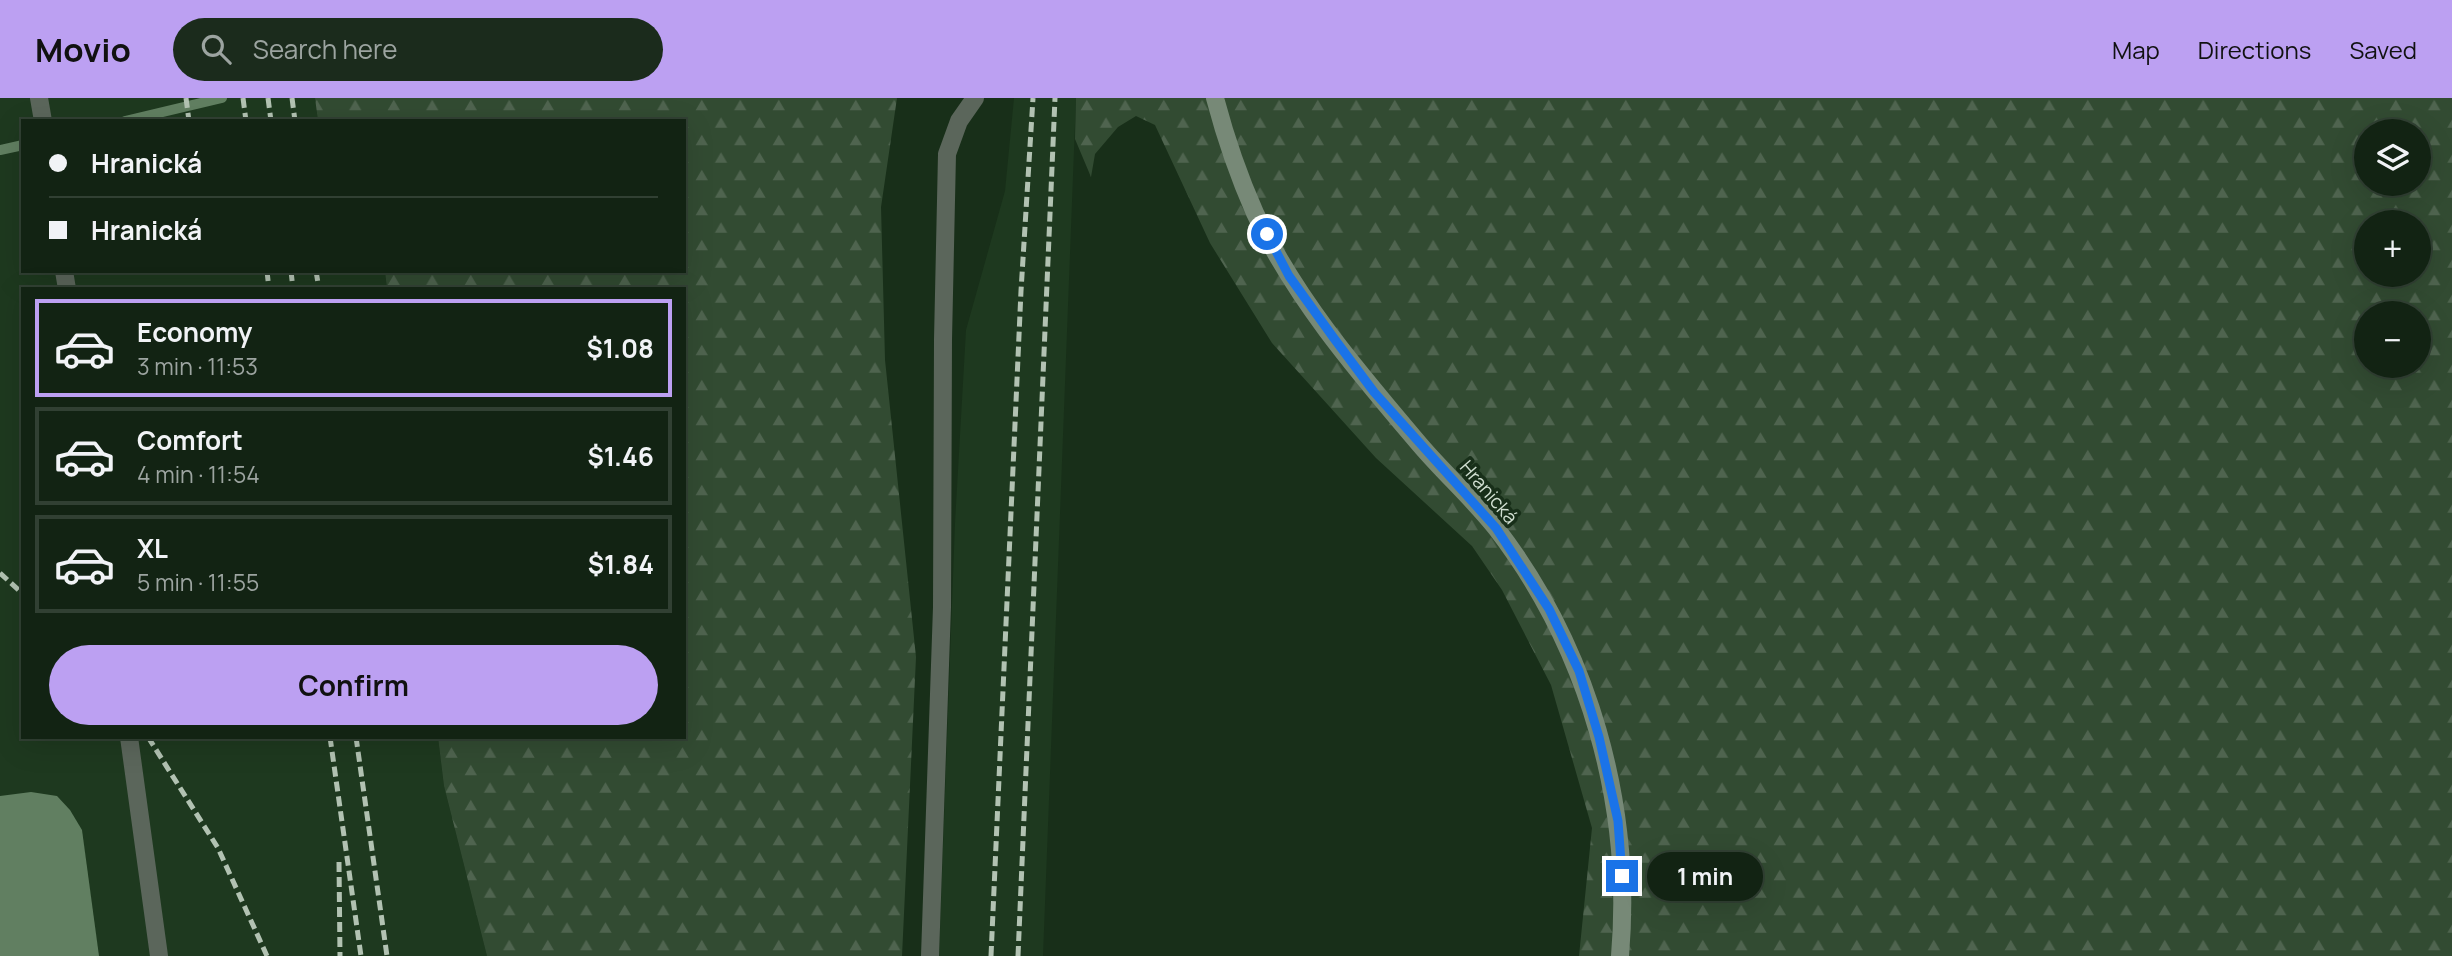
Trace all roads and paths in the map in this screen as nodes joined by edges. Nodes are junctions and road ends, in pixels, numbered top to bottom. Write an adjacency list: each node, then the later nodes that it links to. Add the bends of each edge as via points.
1 (39, 98): 4 (lane)
2 (975, 98): 7 (lane, via 959,121 947,154 942,607)
3 (1215, 98): 8 (street, Hranická, via 1255,213 1289,276 1374,392 1496,528 1549,609 1579,671 1618,821)
4 (43, 119)
5 (130, 739): 6 (lane)
6 (159, 956)
7 (930, 956)
8 (1620, 956)

